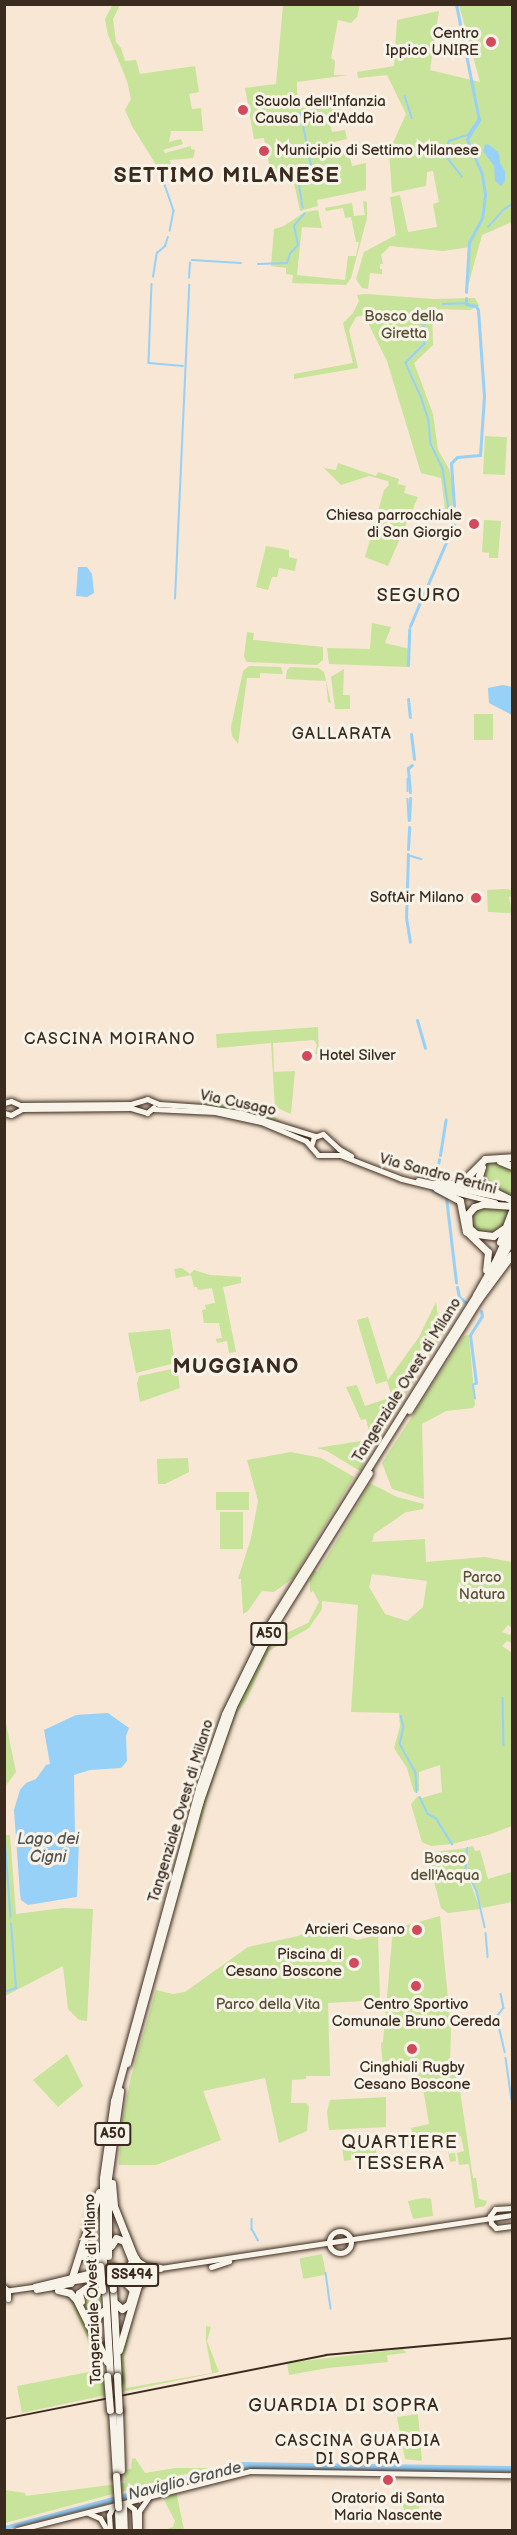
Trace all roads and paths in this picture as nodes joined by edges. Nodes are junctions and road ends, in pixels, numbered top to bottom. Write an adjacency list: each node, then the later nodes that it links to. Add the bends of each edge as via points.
1 (4, 1103): 3 (main road, Via Cusago)
2 (141, 1103): 3 (main road, Via Cusago); 4 (main road, Via Cusago, via 147,1099); 5 (main road)
3 (15, 1104): 6 (main road)
4 (153, 1106): 5 (main road, Via Cusago, via 147,1113); 8 (main road, Via Cusago, via 234,1112); 10 (main road, Via Cusago, via 245,1118 285,1131)
5 (141, 1110): 6 (main road, Via Cusago)
6 (16, 1111): 7 (main road, Via Cusago, via 11,1115)
7 (4, 1113)
8 (315, 1136): 9 (main road, via 325,1135); 10 (main road)
9 (331, 1140): 11 (main road, via 330,1150); 14 (main road, Via Sandro Pertini, via 342,1152)
10 (311, 1146): 11 (main road, via 315,1153)
11 (323, 1155): 14 (main road, Via Sandro Pertini, via 340,1155 390,1175)
12 (513, 1157): 14 (highway, via 485,1160 460,1184)
13 (513, 1166): 15 (highway, via 502,1161 489,1162 482,1166 479,1176 485,1189)
14 (436, 1186): 15 (main road, Via Sandro Pertini); 19 (highway, via 458,1199 466,1231 486,1249)
15 (512, 1206): 16 (highway); 16 (highway, via 478,1205 467,1218 469,1228 482,1236 493,1236)
16 (510, 1225): 18 (highway)
17 (513, 1238): 18 (highway)
18 (505, 1254): 19 (highway); 19 (highway)
19 (493, 1266): 20 (highway, Tangenziale Ovest di Milano / A50, via 478,1300 274,1625 233,1706 200,1803); 21 (highway, Tangenziale Ovest di Milano / A50, via 269,1624 231,1697 199,1788 140,1999 114,2101)
20 (113, 2129): 22 (highway); 35 (highway, Tangenziale Ovest di Milano / A50)
21 (105, 2158): 23 (highway); 35 (highway, Tangenziale Ovest di Milano / A50)
22 (112, 2176): 31 (highway); 36 (highway, via 114,2206 133,2256)
23 (99, 2192): 35 (highway); 41 (highway)
24 (513, 2208): 26 (main road, SS494, via 495,2209)
25 (513, 2217): 26 (main road, SS494)
26 (490, 2220): 27 (main road, SS494, via 498,2229); 28 (main road, SS494)
27 (512, 2226)
28 (351, 2241): 30 (main road, SS494, via 342,2252); 30 (main road, SS494, via 347,2233 339,2232 330,2235)
29 (290, 2244): 32 (main road)
30 (329, 2244): 32 (main road, SS494); 34 (main road, SS494)
31 (111, 2246): 35 (highway); 39 (highway, via 116,2238 124,2241 132,2261)
32 (279, 2250): 37 (main road, SS494)
33 (171, 2258): 37 (main road)
34 (229, 2261): 38 (main road); 48 (main road, SS494)
35 (105, 2266): 40 (highway, via 96,2252 86,2251 80,2268); 46 (highway, bridge); 46 (highway, bridge)
36 (145, 2266): 37 (highway); 39 (highway)
37 (163, 2267): 44 (main road, SS494)
38 (211, 2267)
39 (128, 2269): 40 (highway)
40 (88, 2274): 41 (highway)
41 (71, 2278): 44 (highway)
42 (146, 2280): 51 (highway, via 138,2283)
43 (125, 2282): 49 (highway, via 133,2290 128,2306 118,2308)
44 (35, 2287): 48 (main road, SS494)
45 (86, 2288): 50 (highway, via 79,2297 88,2316 97,2318)
46 (107, 2289): 49 (highway); 50 (highway); 53 (highway, Tangenziale Ovest di Milano)
47 (58, 2290): 52 (highway, via 76,2299)
48 (6, 2293)
49 (114, 2299): 51 (highway)
50 (103, 2311): 52 (highway)
51 (117, 2359): 53 (highway)
52 (107, 2362): 53 (highway)
53 (113, 2376): 54 (highway, bridge); 54 (highway, Tangenziale Ovest di Milano, bridge, via 118,2390)
54 (114, 2410): 56 (highway, Tangenziale Ovest di Milano); 56 (highway)
55 (513, 2475): 57 (main road, via 250,2471)
56 (118, 2476): 58 (highway, bridge)
57 (146, 2498): 58 (main road); 61 (main road)
58 (119, 2505): 59 (main road); 61 (main road); 61 (main road, via 133,2508); 62 (main road, via 109,2512); 65 (highway); 66 (highway)
59 (95, 2510): 60 (main road); 62 (main road)
60 (84, 2513): 63 (main road); 64 (main road, via 100,2518)
61 (137, 2515): 67 (main road)
62 (108, 2519): 64 (main road)
63 (17, 2530)
64 (108, 2530)
65 (119, 2530)
66 (124, 2530)
67 (137, 2530)

